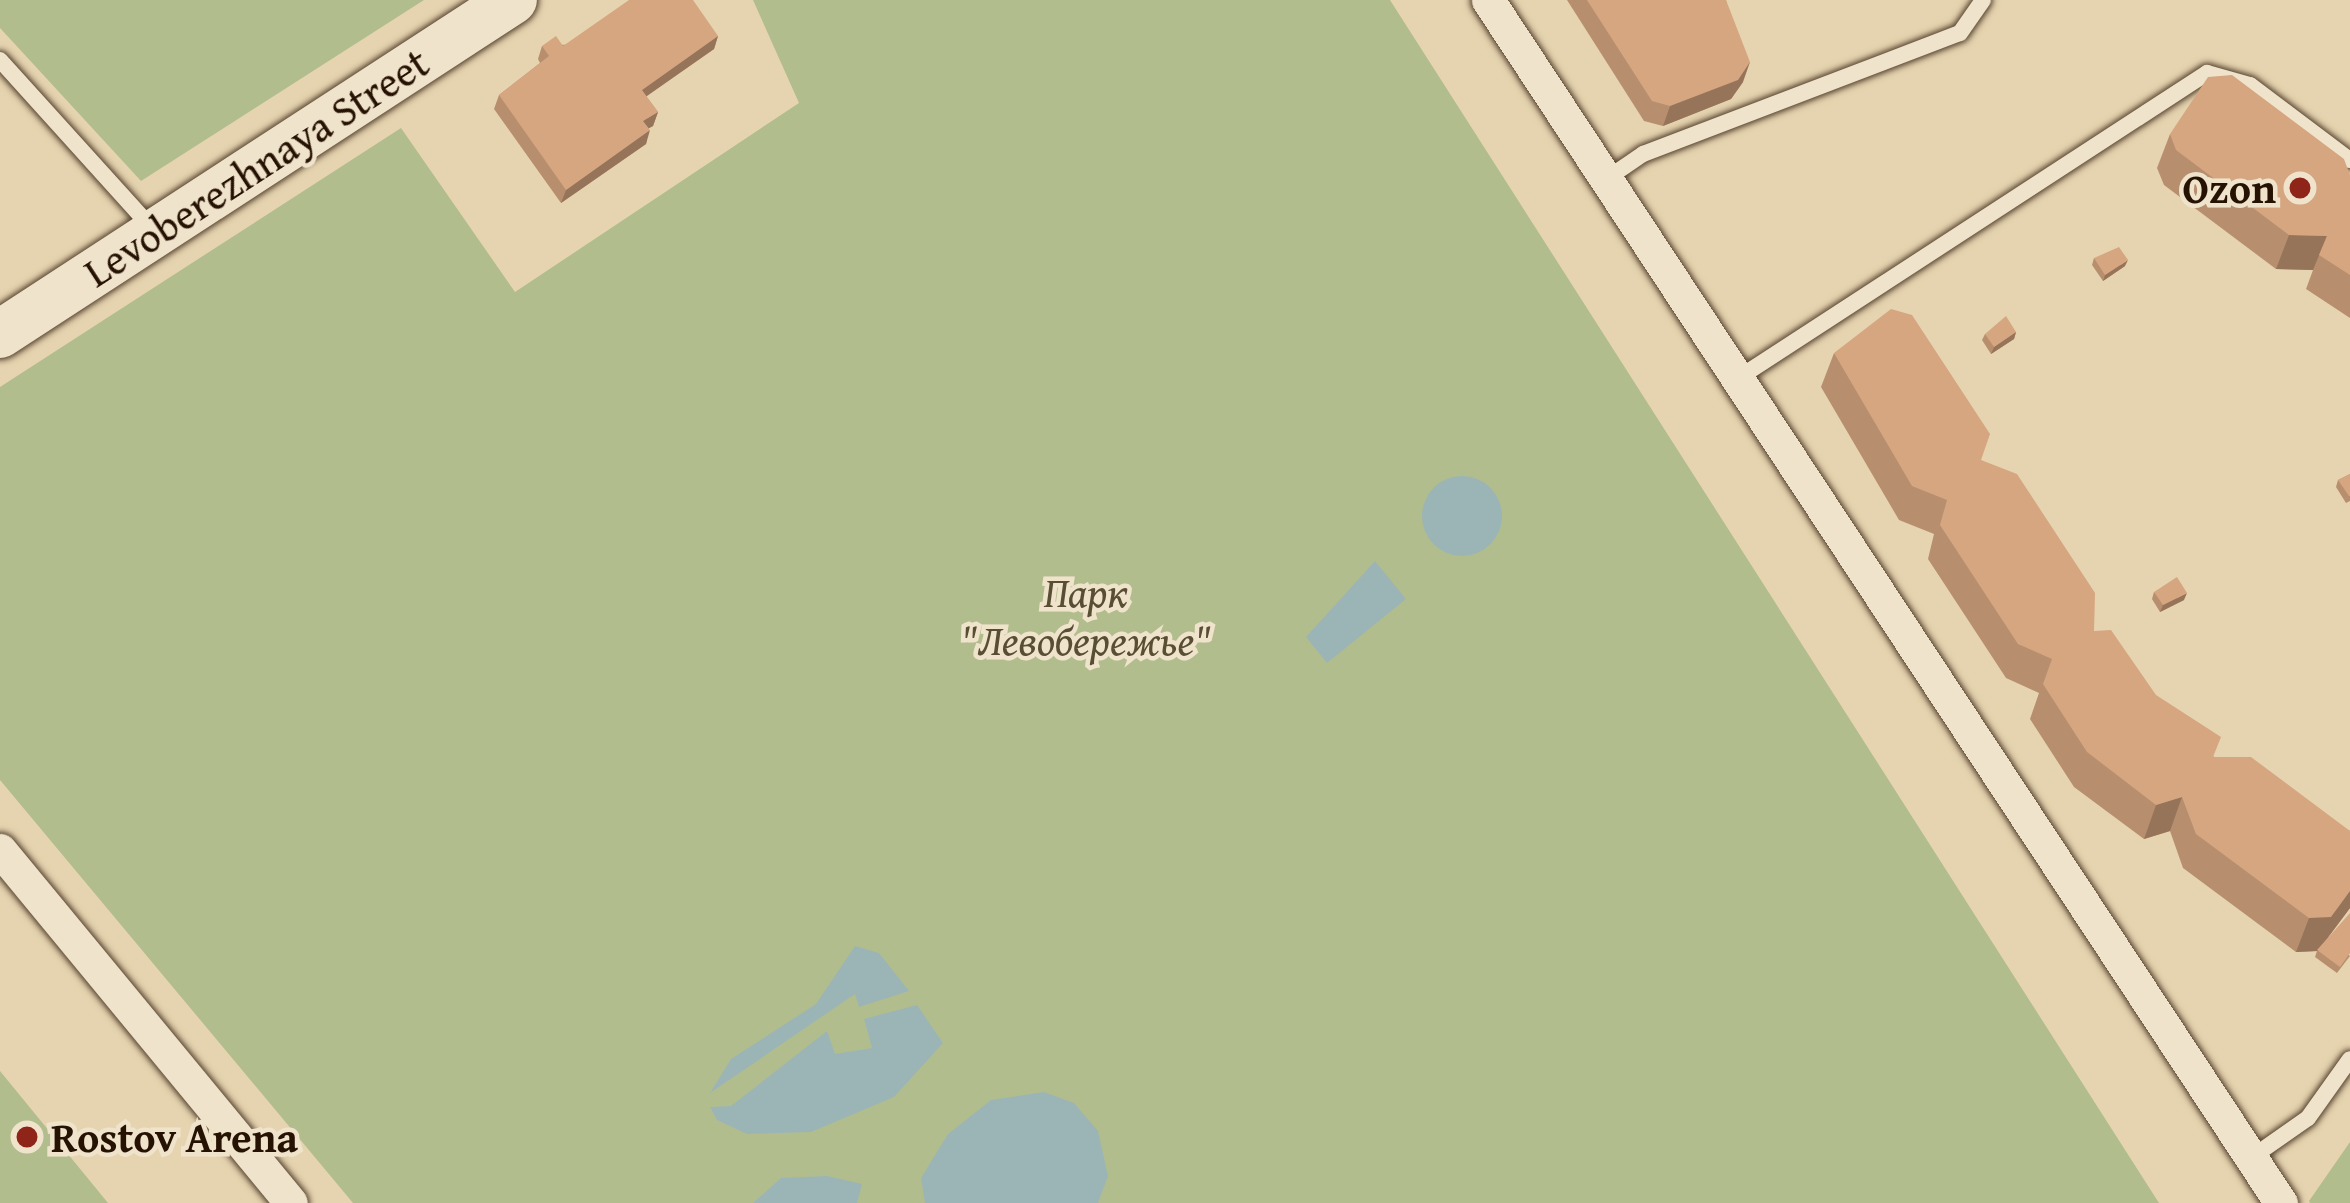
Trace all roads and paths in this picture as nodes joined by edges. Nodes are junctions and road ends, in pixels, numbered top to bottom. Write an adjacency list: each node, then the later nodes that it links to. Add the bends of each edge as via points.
1 (513, 0): 7 (main road, Levoberezhnaya Street)
2 (1488, 0): 6 (street)
3 (1983, 0): 6 (lane, via 1960,33 1643,154)
4 (0, 60): 7 (lane)
5 (2350, 160): 9 (lane, via 2250,85 2206,74)
6 (1604, 180): 9 (street)
7 (155, 232): 8 (main road, Levoberezhnaya Street)
8 (0, 334)
9 (1737, 379): 12 (street)
10 (0, 850): 13 (street)
11 (2350, 1060): 12 (lane, via 2308,1118)
12 (2248, 1160): 14 (street)
13 (291, 1203)
14 (2281, 1203)

